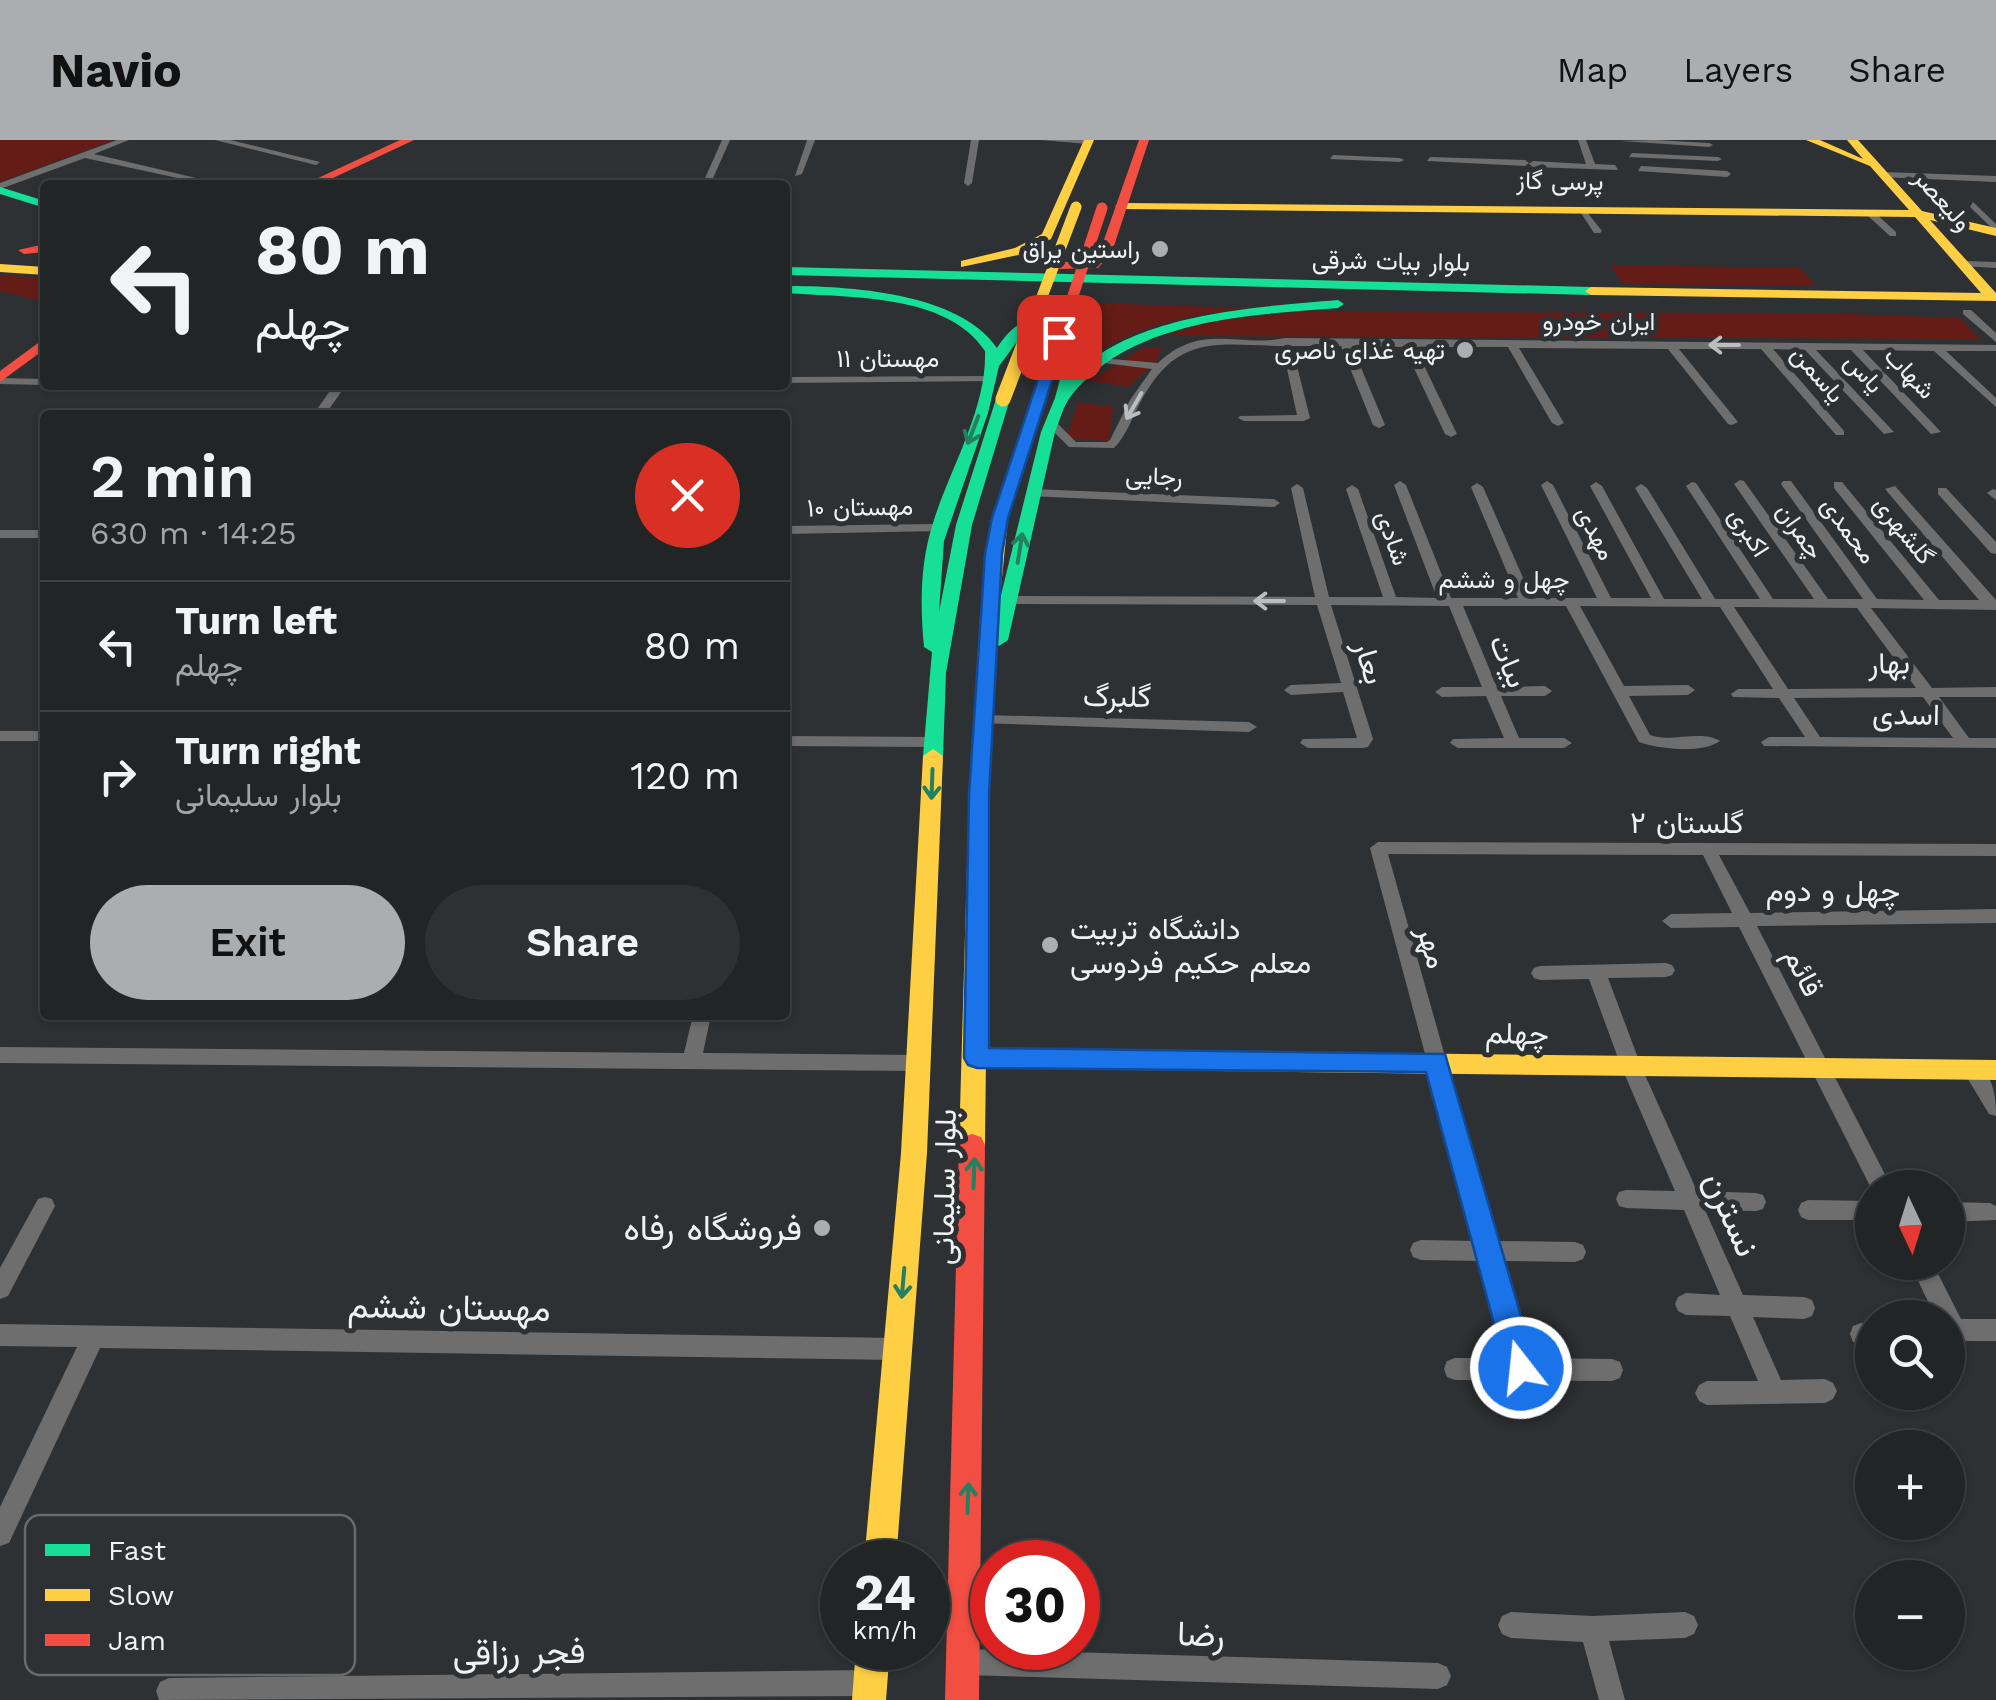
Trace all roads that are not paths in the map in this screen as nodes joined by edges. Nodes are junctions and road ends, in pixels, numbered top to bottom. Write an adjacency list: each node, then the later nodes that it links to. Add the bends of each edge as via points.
1 (125, 140): 18 (street)
2 (220, 140): 26 (street)
3 (409, 140): 35 (main road)
4 (726, 140): 36 (street)
5 (812, 140): 31 (street)
6 (975, 140): 38 (street)
7 (1045, 140): 14 (street)
8 (1129, 140): 42 (main road)
9 (1144, 140): 42 (main road)
10 (1369, 140): 22 (street)
11 (1582, 140): 27 (street)
12 (1812, 140): 33 (main road)
13 (1852, 140): 33 (main road, ولیعصر)
14 (1093, 141): 49 (main road); 83 (main road, bridge, via 1076,206)
15 (1625, 142): 16 (street)
16 (1684, 142): 17 (street); 21 (street)
17 (1708, 146)
18 (86, 154): 34 (street); 39 (street)
19 (1632, 155): 21 (street)
20 (1333, 157): 22 (street)
21 (1693, 158): 25 (street); 30 (street)
22 (1370, 159): 24 (street)
23 (1430, 159): 27 (street)
24 (1400, 160)
25 (1718, 160)
26 (316, 162)
27 (1591, 166): 28 (street)
28 (1615, 168)
29 (1641, 169): 30 (street)
30 (1700, 173): 32 (street)
31 (798, 174)
32 (1727, 174)
33 (1883, 174): 37 (street); 45 (main road, ولیعصر)
34 (200, 180)
35 (319, 180)
36 (708, 180)
37 (1996, 180)
38 (968, 183)
39 (0, 188): 40 (main road)
40 (40, 203)
41 (1973, 206): 46 (street)
42 (1112, 207): 43 (main road, پرسی گاز); 50 (main road); 85 (main road, bridge)
43 (1580, 209): 44 (main road, پرسی گاز); 47 (street)
44 (1870, 213): 45 (main road, پرسی گاز); 48 (street)
45 (1918, 214): 46 (main road, پرسی گاز); 53 (main road, ولیعصر)
46 (1996, 230)
47 (1596, 231)
48 (1893, 234)
49 (1047, 236): 50 (main road, via 1047,261 1063,266 1094,265); 57 (main road, via 997,258)
50 (1110, 240): 61 (main road, via 1126,268)
51 (0, 249): 52 (main road)
52 (38, 250)
53 (1963, 264): 54 (street); 64 (main road, ولیعصر)
54 (1996, 265)
55 (0, 268): 56 (main road)
56 (40, 271)
57 (880, 273): 58 (main road, بلوار بیات شرقی); 61 (main road, بلوار بیات شرقی)
58 (790, 283)
59 (790, 283): 65 (main road, بلوار بیات شرقی)
60 (790, 284): 83 (main road, via 929,308 974,326 991,343)
61 (1193, 284): 62 (main road, بلوار بیات شرقی)
62 (1772, 301): 63 (main road, بلوار بیات شرقی); 65 (main road, بلوار بیات شرقی)
63 (1810, 302): 64 (main road, بلوار بیات شرقی); 66 (main road, بلوار بیات شرقی)
64 (1995, 302): 66 (main road, بلوار بیات شرقی)
65 (1338, 304): 79 (main road, via 1200,319 1158,331)
66 (1967, 312): 67 (street)
67 (1996, 339)
68 (1286, 341): 69 (street, ایران خودرو); 80 (street, ایران خودرو, via 1202,342 1178,350); 87 (street, via 1304,418)
69 (1345, 342): 70 (street, ایران خودرو); 91 (street)
70 (1406, 342): 71 (street, ایران خودرو); 95 (street)
71 (1511, 343): 72 (street, ایران خودرو); 89 (street)
72 (1670, 344): 73 (street, ایران خودرو, one-way to 72); 88 (street)
73 (1763, 345): 75 (street, ایران خودرو); 94 (street, یاسمن)
74 (40, 346): 81 (main road)
75 (1807, 346): 76 (street, ایران خودرو); 92 (street, یاس)
76 (1853, 346): 77 (street, ایران خودرو); 93 (street, شهاب)
77 (1936, 347): 78 (street, ایران خودرو); 86 (street)
78 (1996, 348)
79 (1104, 360): 80 (street); 85 (main road)
80 (1160, 368): 90 (street, one-way to 90, via 1110,446 1073,445)
81 (0, 380): 84 (street)
82 (790, 380): 83 (street, مهستان ۱۱)
83 (997, 380): 85 (main road, via 1011,330 1020,322 1071,322 1078,334); 111 (main road, one-way to 111); 130 (main road, بلوار سلیمانی)
84 (40, 382)
85 (1049, 400): 90 (main road); 131 (main road, via 1000,518)
86 (1996, 404)
87 (1244, 418)
88 (1732, 422)
89 (1558, 423)
90 (1052, 424): 109 (main road)
91 (1379, 425)
92 (1888, 432)
93 (1935, 432)
94 (1840, 433)
95 (1452, 434)
96 (1546, 484): 122 (street, مهدی)
97 (1740, 484): 126 (street, چمران)
98 (1788, 484): 127 (street, محمدی)
99 (1400, 485): 119 (street, بیات)
100 (1838, 485): 128 (street, گلشهری)
101 (1596, 486): 123 (street)
102 (1692, 486): 125 (street, اکبری)
103 (1477, 487): 120 (street)
104 (1296, 488): 117 (street, بعار)
105 (1641, 488): 124 (street)
106 (1352, 489): 118 (street, شادی)
107 (1890, 489): 129 (street)
108 (1942, 491): 115 (street)
109 (1032, 494): 110 (street, رجایی); 116 (main road, one-way to 109)
110 (1274, 503)
111 (936, 528): 112 (street, مهستان ۱۰); 130 (main road, via 926,609)
112 (790, 530)
113 (0, 534): 114 (street)
114 (40, 534)
115 (1996, 550)
116 (1012, 600): 117 (street, چهل و ششم, one-way to 116); 131 (main road)
117 (1323, 602): 118 (street, چهل و ششم); 132 (street, بعار)
118 (1391, 602): 119 (street, چهل و ششم)
119 (1450, 602): 120 (street, چهل و ششم); 135 (street, بیات)
120 (1528, 602): 121 (street, چهل و ششم)
121 (1571, 602): 122 (street, چهل و ششم); 137 (street)
122 (1606, 602): 123 (street, چهل و ششم)
123 (1660, 602): 124 (street, چهل و ششم)
124 (1717, 603): 125 (street, چهل و ششم); 142 (street)
125 (1770, 603): 126 (street, چهل و ششم)
126 (1824, 603): 127 (street, چهل و ششم)
127 (1867, 603): 128 (street, چهل و ششم); 139 (street, محمدی)
128 (1935, 604): 129 (street, چهل و ششم)
129 (1994, 606)
130 (938, 673): 150 (main road, بلوار سلیمانی)
131 (986, 676): 143 (main road, بلوار سلیمانی)
132 (1349, 687): 133 (street); 156 (street, بعار, via 1366,739)
133 (1291, 690)
134 (1688, 690): 137 (street)
135 (1492, 691): 136 (street); 138 (street); 152 (street, بیات)
136 (1545, 691)
137 (1618, 691): 149 (street, via 1644,738)
138 (1442, 692)
139 (1928, 692): 140 (street, بهار); 142 (street, بهار); 154 (street, محمدی)
140 (1996, 692)
141 (1738, 694): 142 (street, بهار)
142 (1783, 694): 147 (street)
143 (983, 720): 144 (street, گلبرگ); 169 (main road, بلوار سلیمانی)
144 (1249, 726)
145 (0, 736): 146 (street)
146 (40, 736)
147 (1815, 740): 153 (street, اسدی); 154 (street, اسدی)
148 (790, 741): 150 (street)
149 (1712, 741)
150 (933, 742): 172 (main road, بلوار سلیمانی, one-way to 172)
151 (1458, 742): 152 (street)
152 (1513, 742): 157 (street)
153 (1769, 742)
154 (1964, 742): 155 (street, اسدی)
155 (1996, 742)
156 (1308, 743)
157 (1564, 743)
158 (1378, 848): 159 (street, گلستان ۲); 171 (street, مهر)
159 (1708, 849): 160 (street, گلستان ۲); 162 (street, قائم)
160 (1996, 850)
161 (1996, 916): 162 (street, چهل و دوم)
162 (1745, 918): 163 (street, چهل و دوم); 174 (street, قائم)
163 (1671, 921)
164 (1666, 970): 165 (street)
165 (1596, 972): 166 (street); 173 (street, نسترن)
166 (1540, 973)
167 (701, 1020): 170 (street)
168 (0, 1055): 170 (street)
169 (977, 1058): 171 (main road, چهلم); 210 (main road, بلوار سلیمانی, one-way to 169)
170 (692, 1061): 172 (street)
171 (1436, 1061): 173 (main road, چهلم); 189 (street)
172 (919, 1063): 198 (main road, بلوار سلیمانی, one-way to 198)
173 (1631, 1066): 174 (main road, چهلم); 180 (street, نسترن)
174 (1821, 1068): 175 (main road, چهلم); 178 (street, قائم)
175 (1972, 1069): 176 (main road, چهلم); 177 (street)
176 (1996, 1070)
177 (1996, 1108)
178 (1873, 1170)
179 (1626, 1199): 180 (street)
180 (1691, 1202): 181 (street); 192 (street, نسترن)
181 (1756, 1202)
182 (46, 1206): 190 (street)
183 (1808, 1210): 184 (street)
184 (1855, 1211)
185 (1965, 1212): 186 (street)
186 (1990, 1213)
187 (1421, 1250): 189 (street)
188 (1575, 1252): 189 (street)
189 (1489, 1253): 199 (street)
190 (0, 1289)
191 (1686, 1304): 192 (street)
192 (1737, 1307): 193 (street); 202 (street, نسترن)
193 (1804, 1308)
194 (1965, 1330): 195 (street)
195 (1996, 1330)
196 (0, 1335): 197 (street, مهستان ششم)
197 (94, 1336): 198 (street, مهستان ششم); 205 (street)
198 (898, 1350): 206 (main road, بلوار سلیمانی)
199 (1521, 1368): 200 (street); 201 (street)
200 (1455, 1369)
201 (1612, 1370)
202 (1773, 1389): 203 (street); 204 (street)
203 (1825, 1391)
204 (1707, 1394)
205 (0, 1534)
206 (882, 1540)
207 (1685, 1624): 209 (street)
208 (1511, 1626): 209 (street)
209 (1593, 1629): 215 (street)
210 (963, 1662): 211 (street, رضا); 214 (main road, بلوار سلیمانی)
211 (1438, 1676)
212 (168, 1691): 213 (street, فجر رزاقی)
213 (870, 1692)
214 (962, 1700)
215 (1612, 1700)

